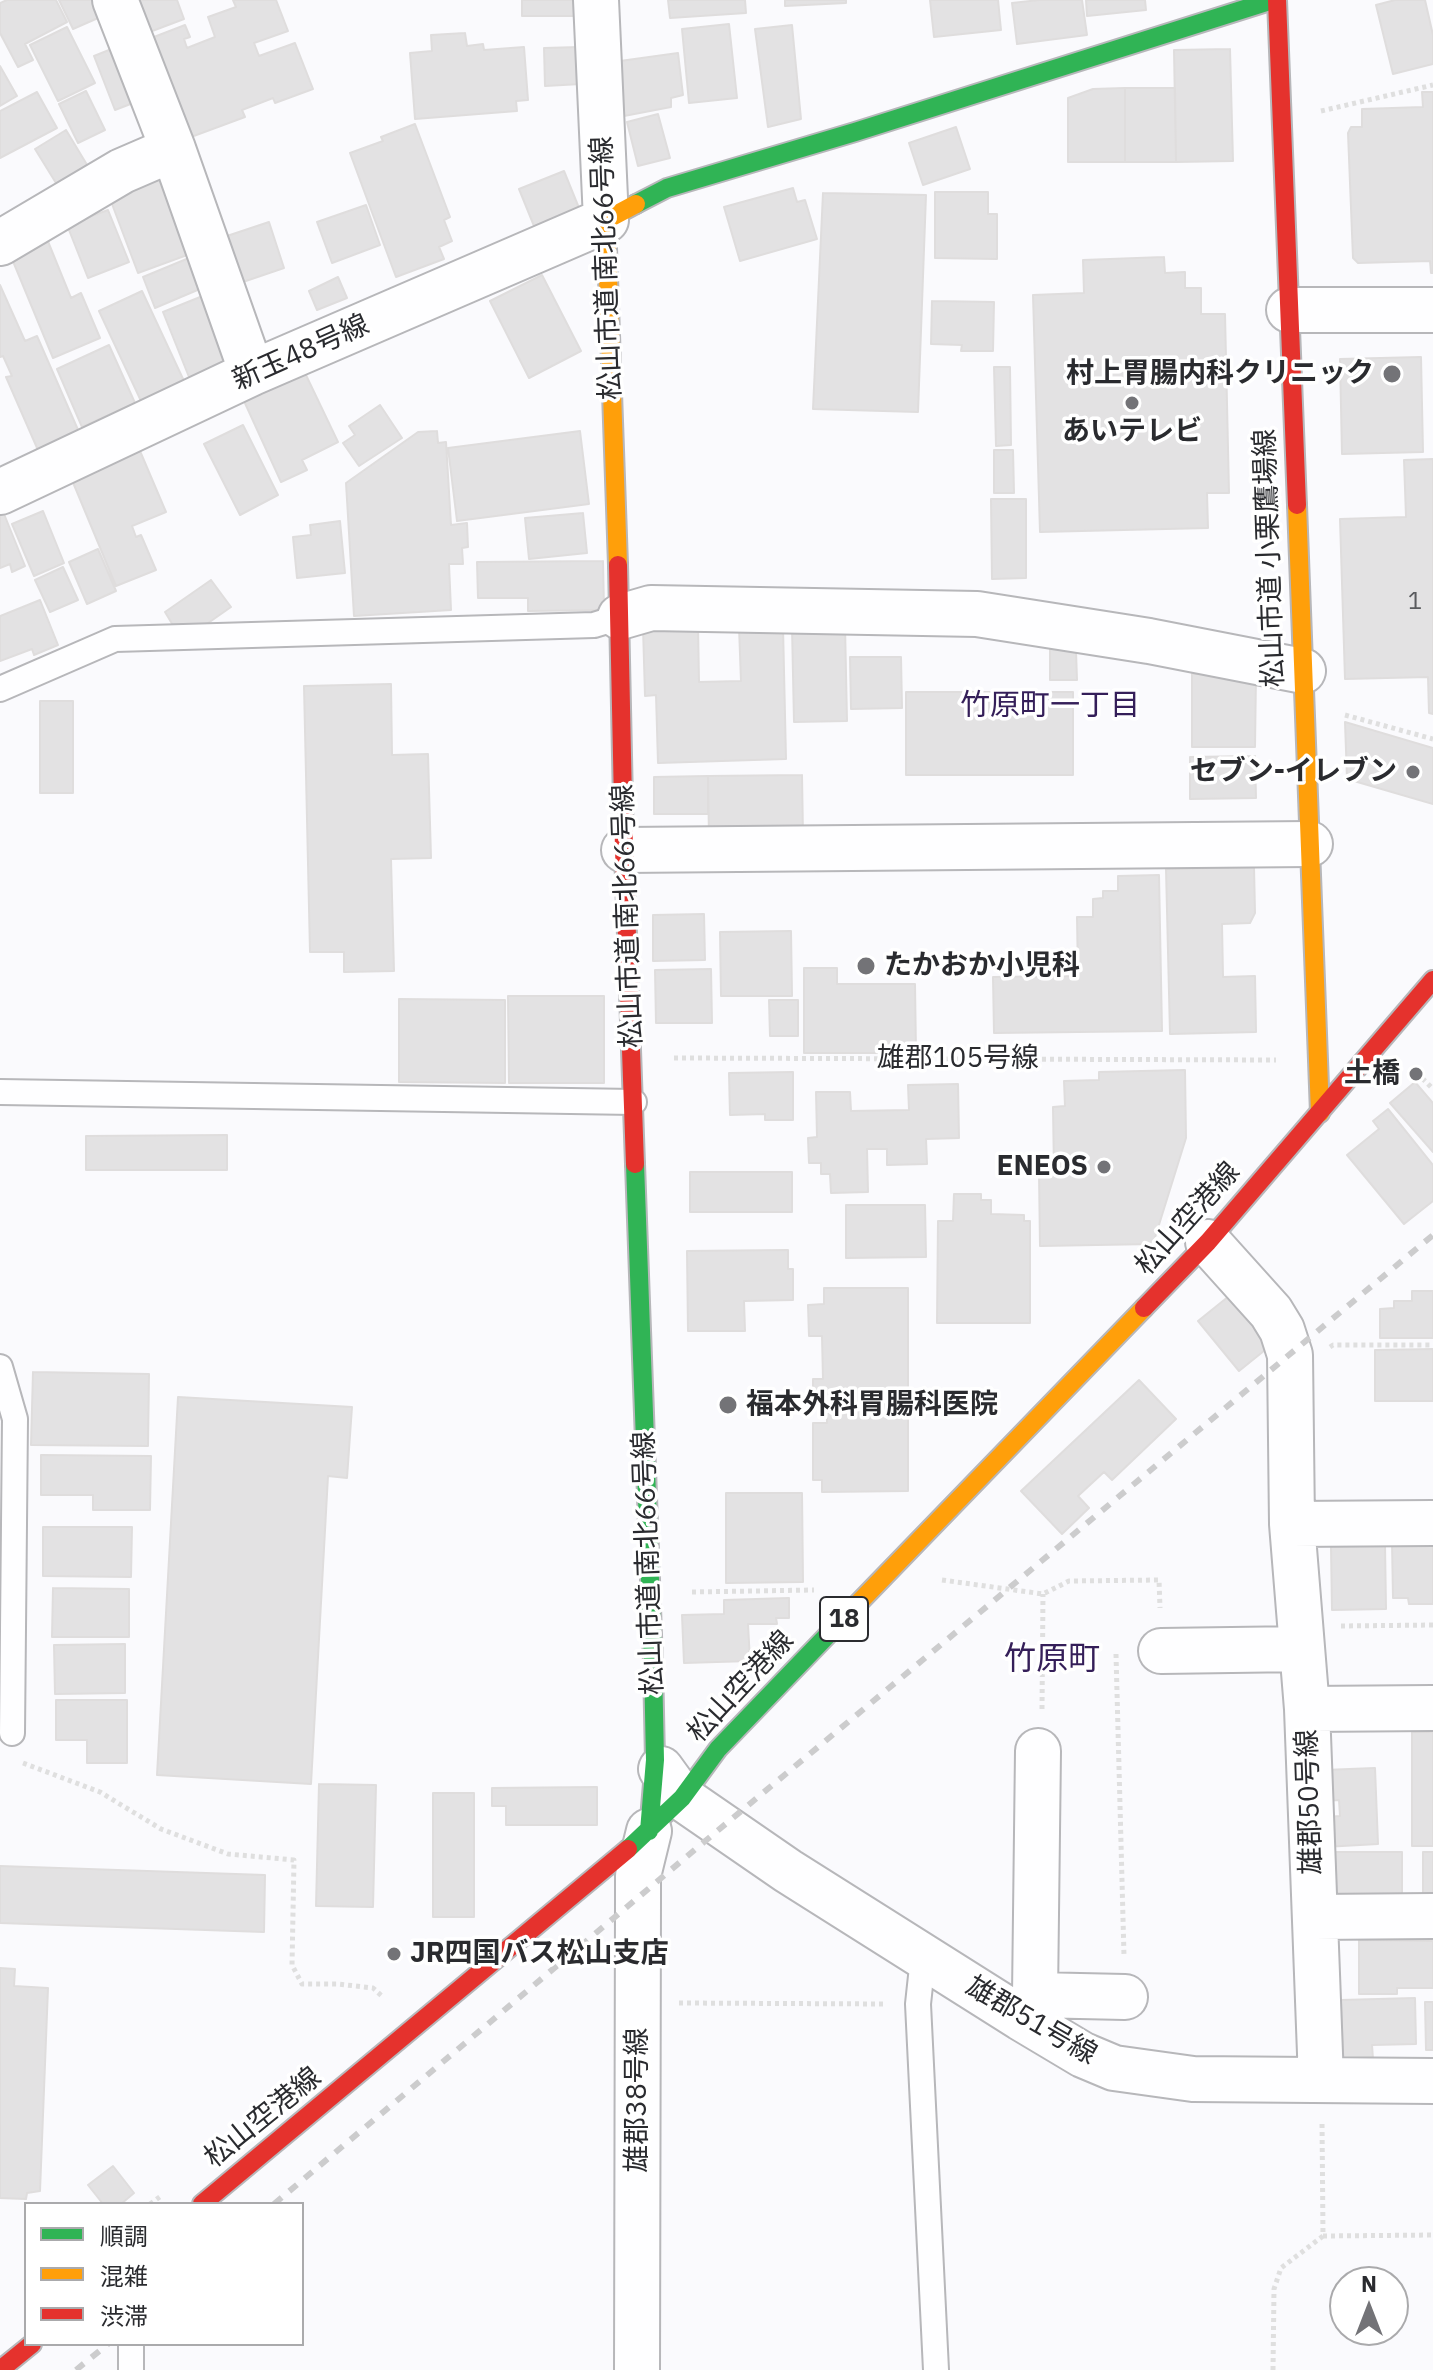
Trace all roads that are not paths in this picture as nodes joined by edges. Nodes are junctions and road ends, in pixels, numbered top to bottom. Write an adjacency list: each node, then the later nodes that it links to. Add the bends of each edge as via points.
1 (115, 0): 4 (street)
2 (596, 0): 5 (street, 松山市道 南北66号線)
3 (1275, 0): 5 (street, via 667,188); 7 (street, 松山市道 小栗鷹場線)
4 (173, 149): 6 (street, via 122,171); 9 (street)
5 (606, 220): 9 (street, 新玉48号線); 11 (street, 松山市道 南北66号線)
6 (0, 243)
7 (1289, 310): 8 (street); 12 (street, 松山市道 小栗鷹場線)
8 (1433, 310)
9 (252, 373): 10 (street, 新玉48号線)
10 (0, 492)
11 (620, 617): 12 (street, via 651,608 977,614); 13 (lane, via 594,625 115,639); 15 (street, 松山市道 南北66号線)
12 (1303, 671): 14 (street, 松山市道 小栗鷹場線)
13 (0, 689)
14 (1310, 844): 15 (street); 19 (street, 松山市道 小栗鷹場線)
15 (624, 850): 18 (street, 松山市道 南北66号線)
16 (1433, 980): 19 (street, 松山空港線 / 18)
17 (0, 1092): 18 (lane)
18 (634, 1102): 30 (street, 松山市道 南北66号線)
19 (1320, 1113): 20 (street, 松山空港線 / 18)
20 (1208, 1242): 23 (street, 雄郡50号線, via 1271,1312 1290,1355); 31 (street, 松山空港線 / 18, via 718,1749)
21 (0, 1367): 28 (lane, via 15,1419)
22 (1433, 1523): 23 (street)
23 (1292, 1524): 24 (street, 雄郡50号線)
24 (1301, 1638): 25 (street); 27 (street, 雄郡50号線)
25 (1161, 1651)
26 (1433, 1708): 27 (street)
27 (1307, 1709): 34 (street, 雄郡50号線)
28 (12, 1733)
29 (1038, 1751): 37 (street)
30 (655, 1760): 31 (street); 32 (street, 松山市道 南北66号線)
31 (682, 1798): 32 (street, 松山空港線 / 18); 35 (street, 雄郡51号線)
32 (649, 1831): 40 (street, 松山空港線 / 18); 45 (street, 雄郡38号線, via 638,1876)
33 (1433, 1916): 34 (street)
34 (1315, 1917): 38 (street, 雄郡50号線)
35 (929, 1959): 37 (street, 雄郡51号線); 46 (lane, via 918,2004)
36 (1125, 1997): 37 (street)
37 (1028, 2006): 38 (street, 雄郡51号線, via 1083,2055 1114,2068 1193,2079)
38 (1321, 2080): 39 (street, 雄郡51号線)
39 (1433, 2081)
40 (204, 2202)
41 (30, 2346): 43 (street)
42 (131, 2346): 44 (lane)
43 (0, 2370)
44 (131, 2370)
45 (637, 2370)
46 (936, 2370)

